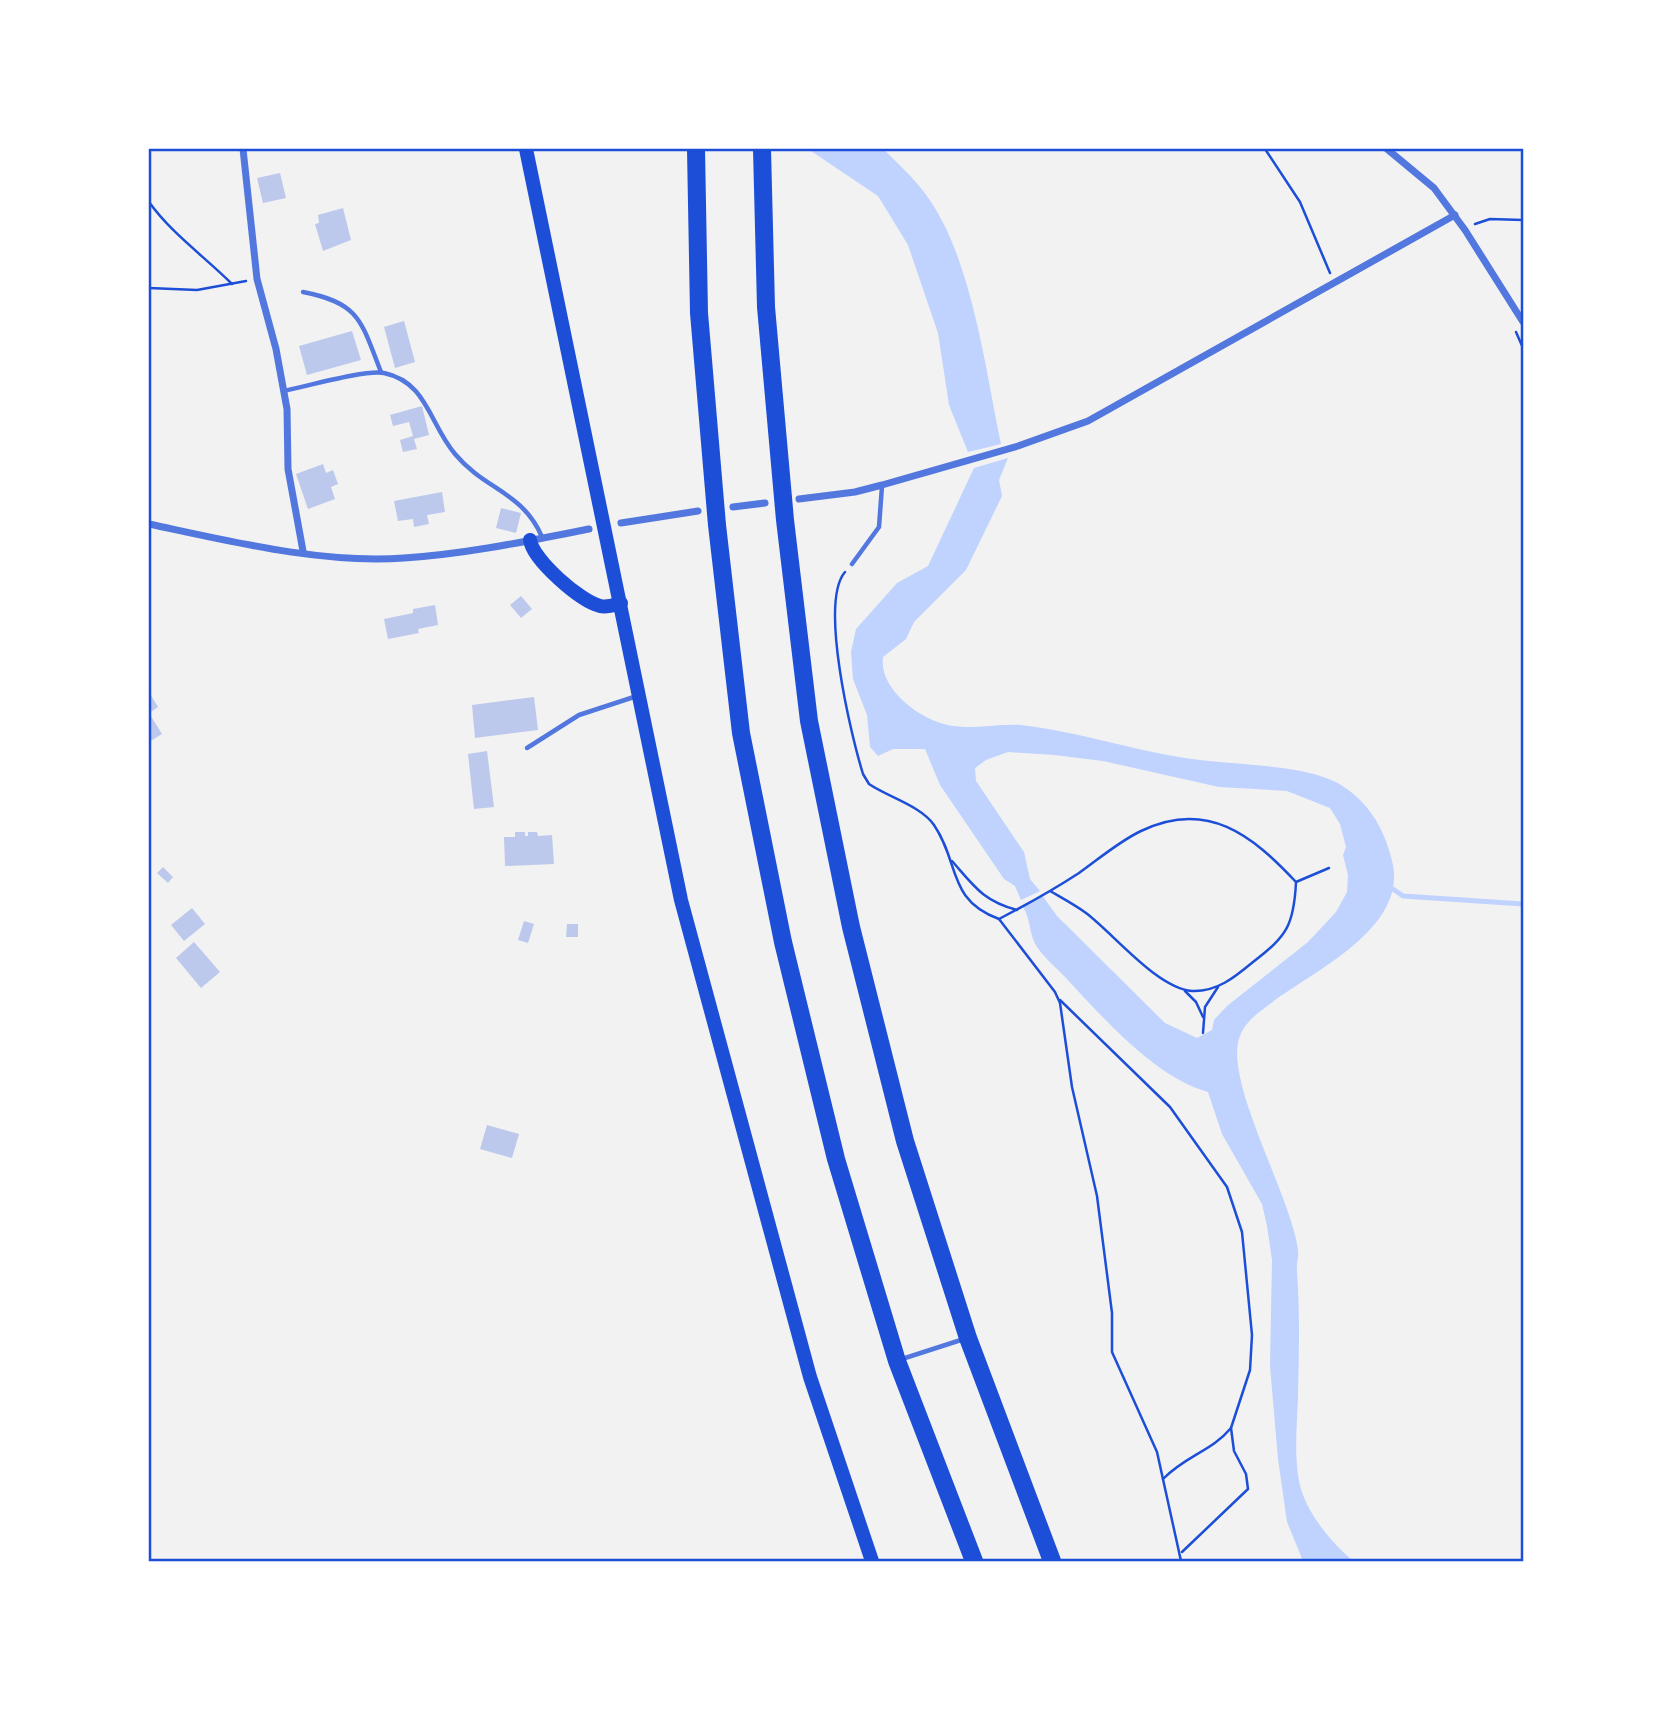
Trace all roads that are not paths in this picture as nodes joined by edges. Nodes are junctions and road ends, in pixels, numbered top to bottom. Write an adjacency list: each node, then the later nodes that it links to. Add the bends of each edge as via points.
1 (243, 149): 10 (street, via 257,279)
2 (526, 149): 22 (main road)
3 (696, 149): 26 (highway, via 699,313 741,733 783,942 836,1159)
4 (762, 149): 25 (highway, via 766,307 808,721 850,927 905,1141)
5 (1387, 149): 6 (street, via 1434,188)
6 (1455, 215): 8 (street); 11 (street, via 1088,421)
7 (303, 292): 9 (lane, via 332,298 352,310)
8 (1523, 321)
9 (381, 372): 10 (lane); 19 (lane, via 411,383 458,457 534,517)
10 (283, 391): 20 (street, via 288,469)
11 (882, 485): 12 (street); 21 (lane, via 879,527)
12 (799, 499)
13 (765, 503): 14 (street)
14 (733, 507)
15 (698, 511): 16 (street)
16 (621, 523)
17 (149, 524): 20 (street)
18 (589, 529): 19 (street)
19 (536, 539): 20 (street, via 402,558 350,558); 22 (main road, via 535,556 581,596 598,606)
20 (303, 551)
21 (852, 564)
22 (621, 603): 23 (main road)
23 (638, 695): 24 (lane, via 579,715); 27 (main road, via 681,900 782,1279)
24 (527, 748)
25 (968, 1338): 26 (lane); 29 (highway)
26 (897, 1361): 28 (highway)
27 (873, 1561)
28 (974, 1561)
29 (1052, 1561)

